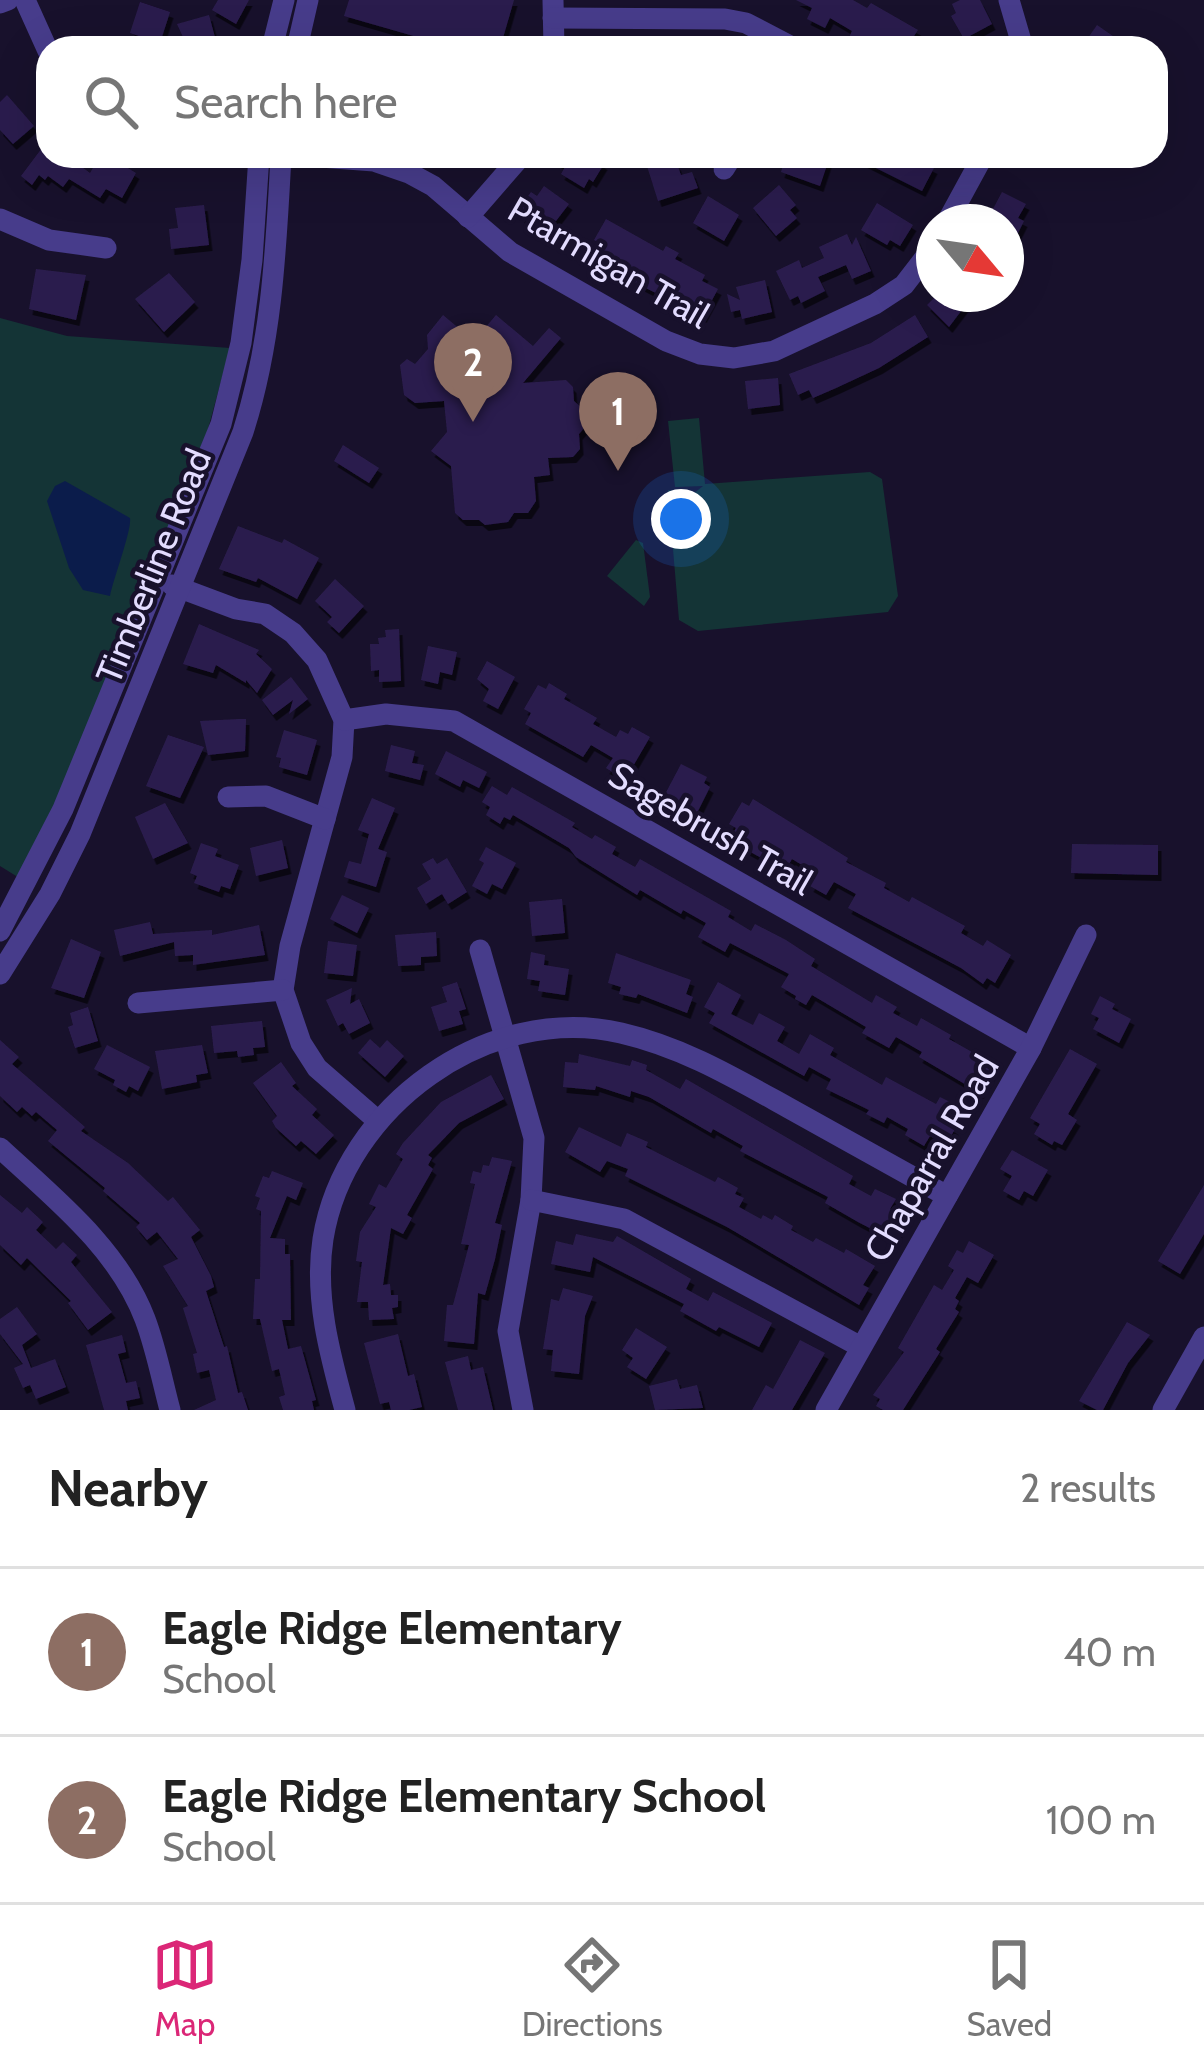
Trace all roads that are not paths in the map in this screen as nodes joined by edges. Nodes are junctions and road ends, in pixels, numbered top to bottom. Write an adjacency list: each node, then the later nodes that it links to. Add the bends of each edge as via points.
1 (25, 0): 6 (street)
2 (284, 0): 7 (street)
3 (308, 0): 8 (street)
4 (1009, 0): 10 (street)
5 (553, 9): 9 (street, via 725,19)
6 (41, 36)
7 (275, 36)
8 (300, 36)
9 (771, 36)
10 (1020, 36)
11 (258, 168): 21 (street, Timberline Road, via 234,380)
12 (280, 168): 22 (street, Timberline Road, via 273,300 256,391)
13 (394, 168): 17 (street, Ptarmigan Trail)
14 (511, 168): 17 (street)
15 (972, 168): 16 (street)
16 (955, 204)
17 (468, 217): 20 (street, Ptarmigan Trail, via 510,251 666,341 734,358 774,350 875,304)
18 (0, 219): 19 (street, via 49,240)
19 (106, 248)
20 (916, 269)
21 (159, 580): 22 (street); 26 (street, Timberline Road, via 63,809)
22 (182, 589): 23 (street, via 266,614 292,633 317,660); 29 (street, Timberline Road, via 80,834)
23 (344, 720): 25 (street); 33 (street, Sagebrush Trail, via 386,714 454,721)
24 (228, 797): 25 (street, via 266,796)
25 (325, 819): 30 (street)
26 (0, 931)
27 (1086, 935): 33 (street, Chaparral Road)
28 (480, 950): 32 (street)
29 (0, 974)
30 (283, 990): 31 (street); 34 (street, via 317,1068)
31 (138, 1004)
32 (506, 1038): 34 (street, via 434,1071); 36 (street, via 588,1029 673,1048); 37 (street, via 534,1138)
33 (1031, 1048): 36 (street, Chaparral Road)
34 (378, 1121): 41 (street, via 355,1153 323,1240 321,1301)
35 (0, 1148): 40 (street, via 120,1271 145,1318)
36 (947, 1196): 39 (street, Chaparral Road)
37 (531, 1201): 39 (street, via 624,1219); 42 (street, via 508,1331)
38 (1204, 1337): 44 (street)
39 (861, 1348): 43 (street, Chaparral Road)
40 (170, 1410)
41 (345, 1410)
42 (523, 1410)
43 (826, 1410)
44 (1163, 1410)

